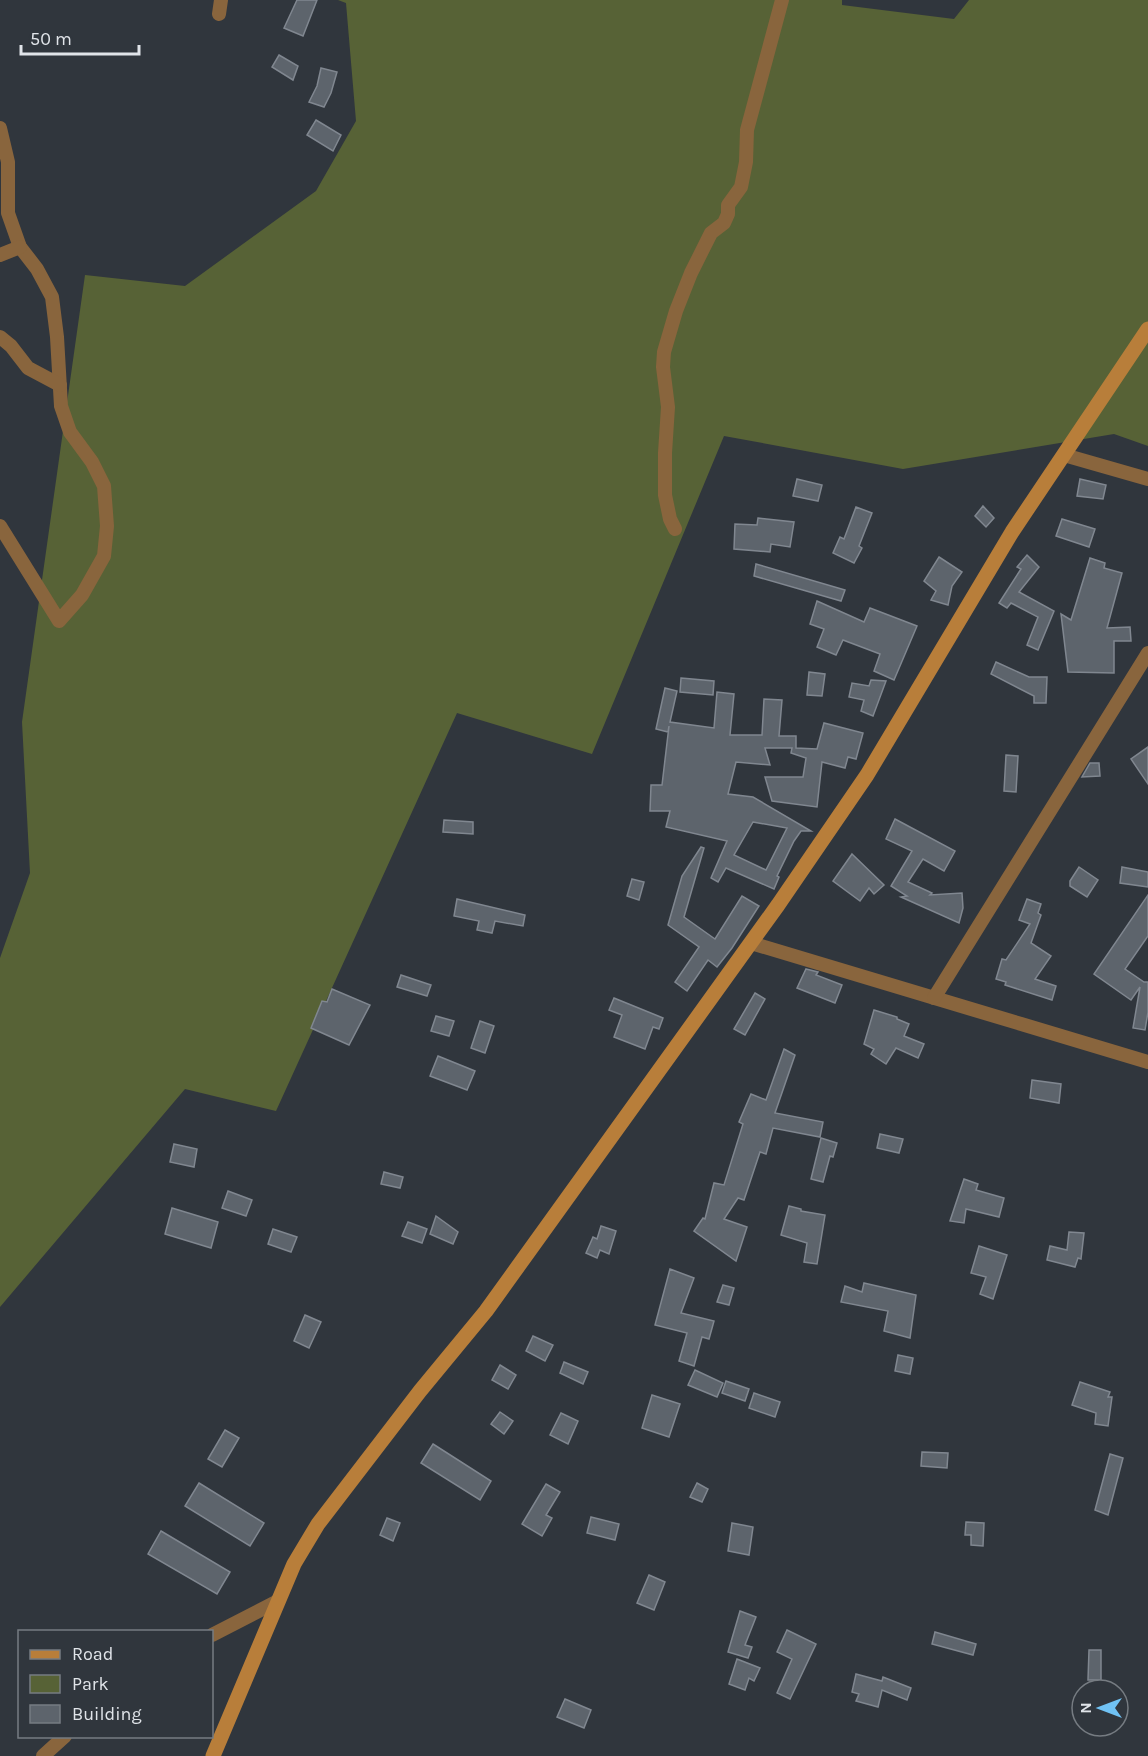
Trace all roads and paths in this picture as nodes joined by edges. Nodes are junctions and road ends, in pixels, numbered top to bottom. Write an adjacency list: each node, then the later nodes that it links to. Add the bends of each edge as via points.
1 (782, 0): 11 (street, via 747,130 741,186 728,205 724,223 711,233 691,273 664,352 668,407 665,495)
2 (0, 128): 3 (street, via 8,162 8,213)
3 (20, 247): 4 (street); 7 (street, via 52,297)
4 (0, 255)
5 (1148, 329): 8 (main road)
6 (0, 337): 7 (street, via 28,368)
7 (60, 385): 10 (street, via 61,406 70,432 104,486 107,526 104,556 82,596 59,621)
8 (1064, 455): 9 (street); 13 (main road, via 1012,532 867,775)
9 (1148, 479)
10 (0, 526)
11 (675, 529)
12 (1148, 653): 14 (street)
13 (751, 943): 14 (street); 16 (main road, via 486,1311 318,1524)
14 (934, 998): 15 (street)
15 (1148, 1062)
16 (278, 1600): 17 (street); 20 (main road)
17 (213, 1634)
18 (64, 1738): 19 (street)
19 (43, 1756)
20 (213, 1756)

